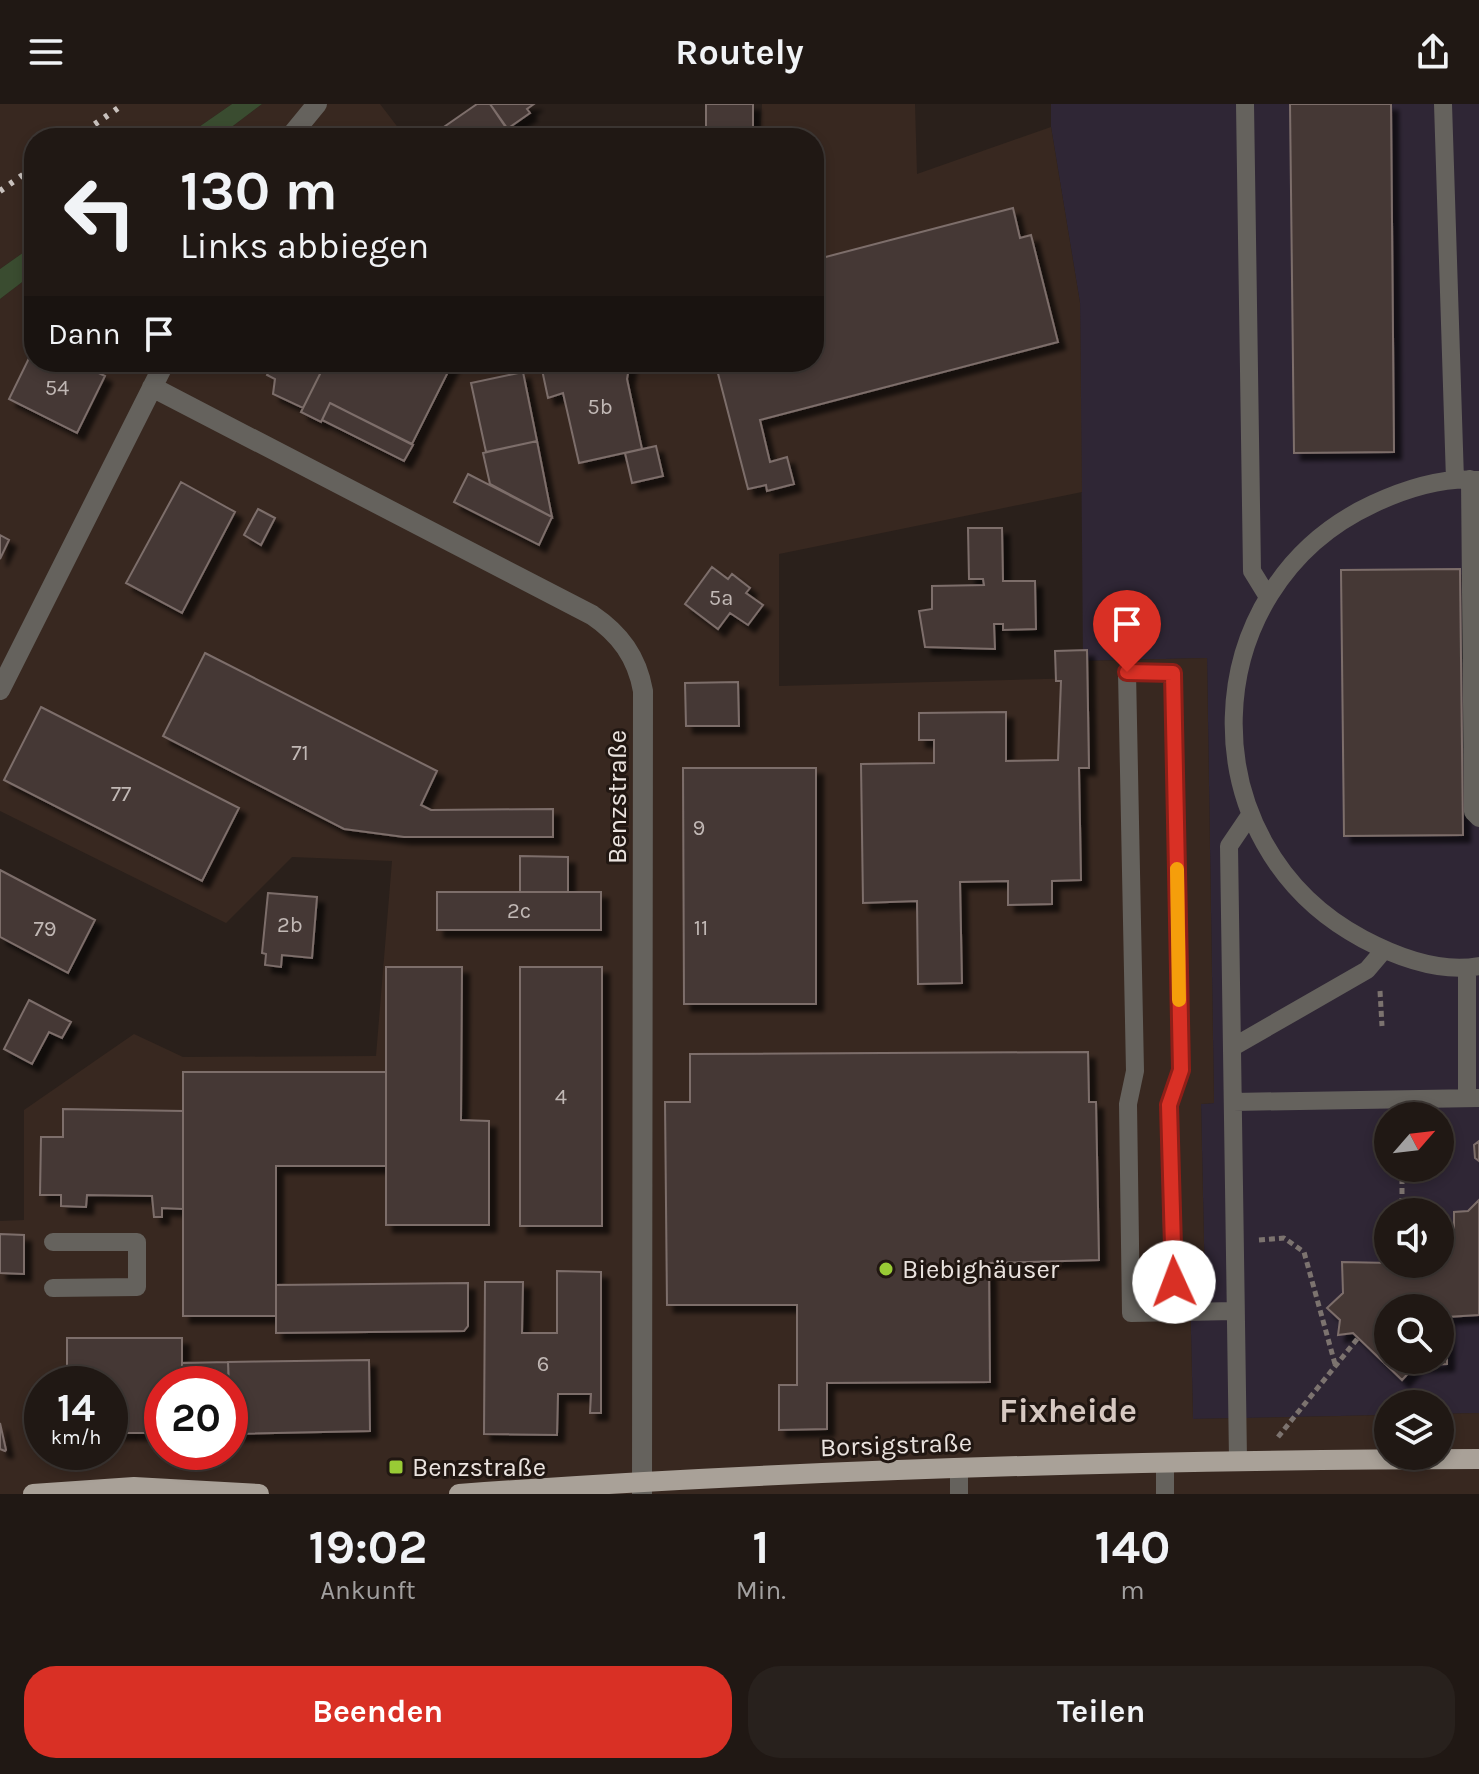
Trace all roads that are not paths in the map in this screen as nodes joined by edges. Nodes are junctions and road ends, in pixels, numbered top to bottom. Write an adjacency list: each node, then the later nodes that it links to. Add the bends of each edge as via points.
1 (317, 104): 4 (street)
2 (1245, 104): 8 (lane, via 1252,571)
3 (1443, 104): 7 (lane)
4 (297, 128)
5 (160, 372): 6 (street)
6 (152, 387): 9 (street); 25 (street, Benzstraße, via 583,609 610,627 637,664 643,691)
7 (1468, 479): 8 (lane, via 1399,492 1347,516 1303,551); 11 (lane, via 1473,812)
8 (1268, 597): 10 (lane, via 1248,637 1233,711 1237,771)
9 (0, 690)
10 (1250, 815): 12 (lane, via 1273,858 1303,896 1341,927); 14 (lane, via 1229,846)
11 (1479, 818)
12 (1384, 950): 13 (lane, via 1414,960); 14 (lane, via 1367,970)
13 (1473, 967): 15 (lane)
14 (1233, 1047): 16 (lane)
15 (1473, 1098): 16 (lane)
16 (1233, 1102): 19 (lane)
17 (53, 1242): 18 (lane, via 137,1242 137,1287)
18 (53, 1288)
19 (1234, 1311): 20 (lane); 21 (lane)
20 (1174, 1312): 20 (lane, via 1131,1313 1128,1104 1135,1071 1127,672 1173,673 1181,1070 1169,1105)
21 (1238, 1459): 22 (main road, Borsigstraße); 23 (main road, Borsigstraße)
22 (1479, 1459)
23 (1165, 1462): 24 (main road, Borsigstraße); 31 (lane)
24 (959, 1469): 25 (main road, Borsigstraße); 30 (lane)
25 (644, 1487): 29 (main road, Borsigstraße)
26 (219, 1493): 27 (main road, via 134,1487); 28 (main road)
27 (33, 1494)
28 (259, 1494)
29 (459, 1494)
30 (959, 1494)
31 (1165, 1494)

